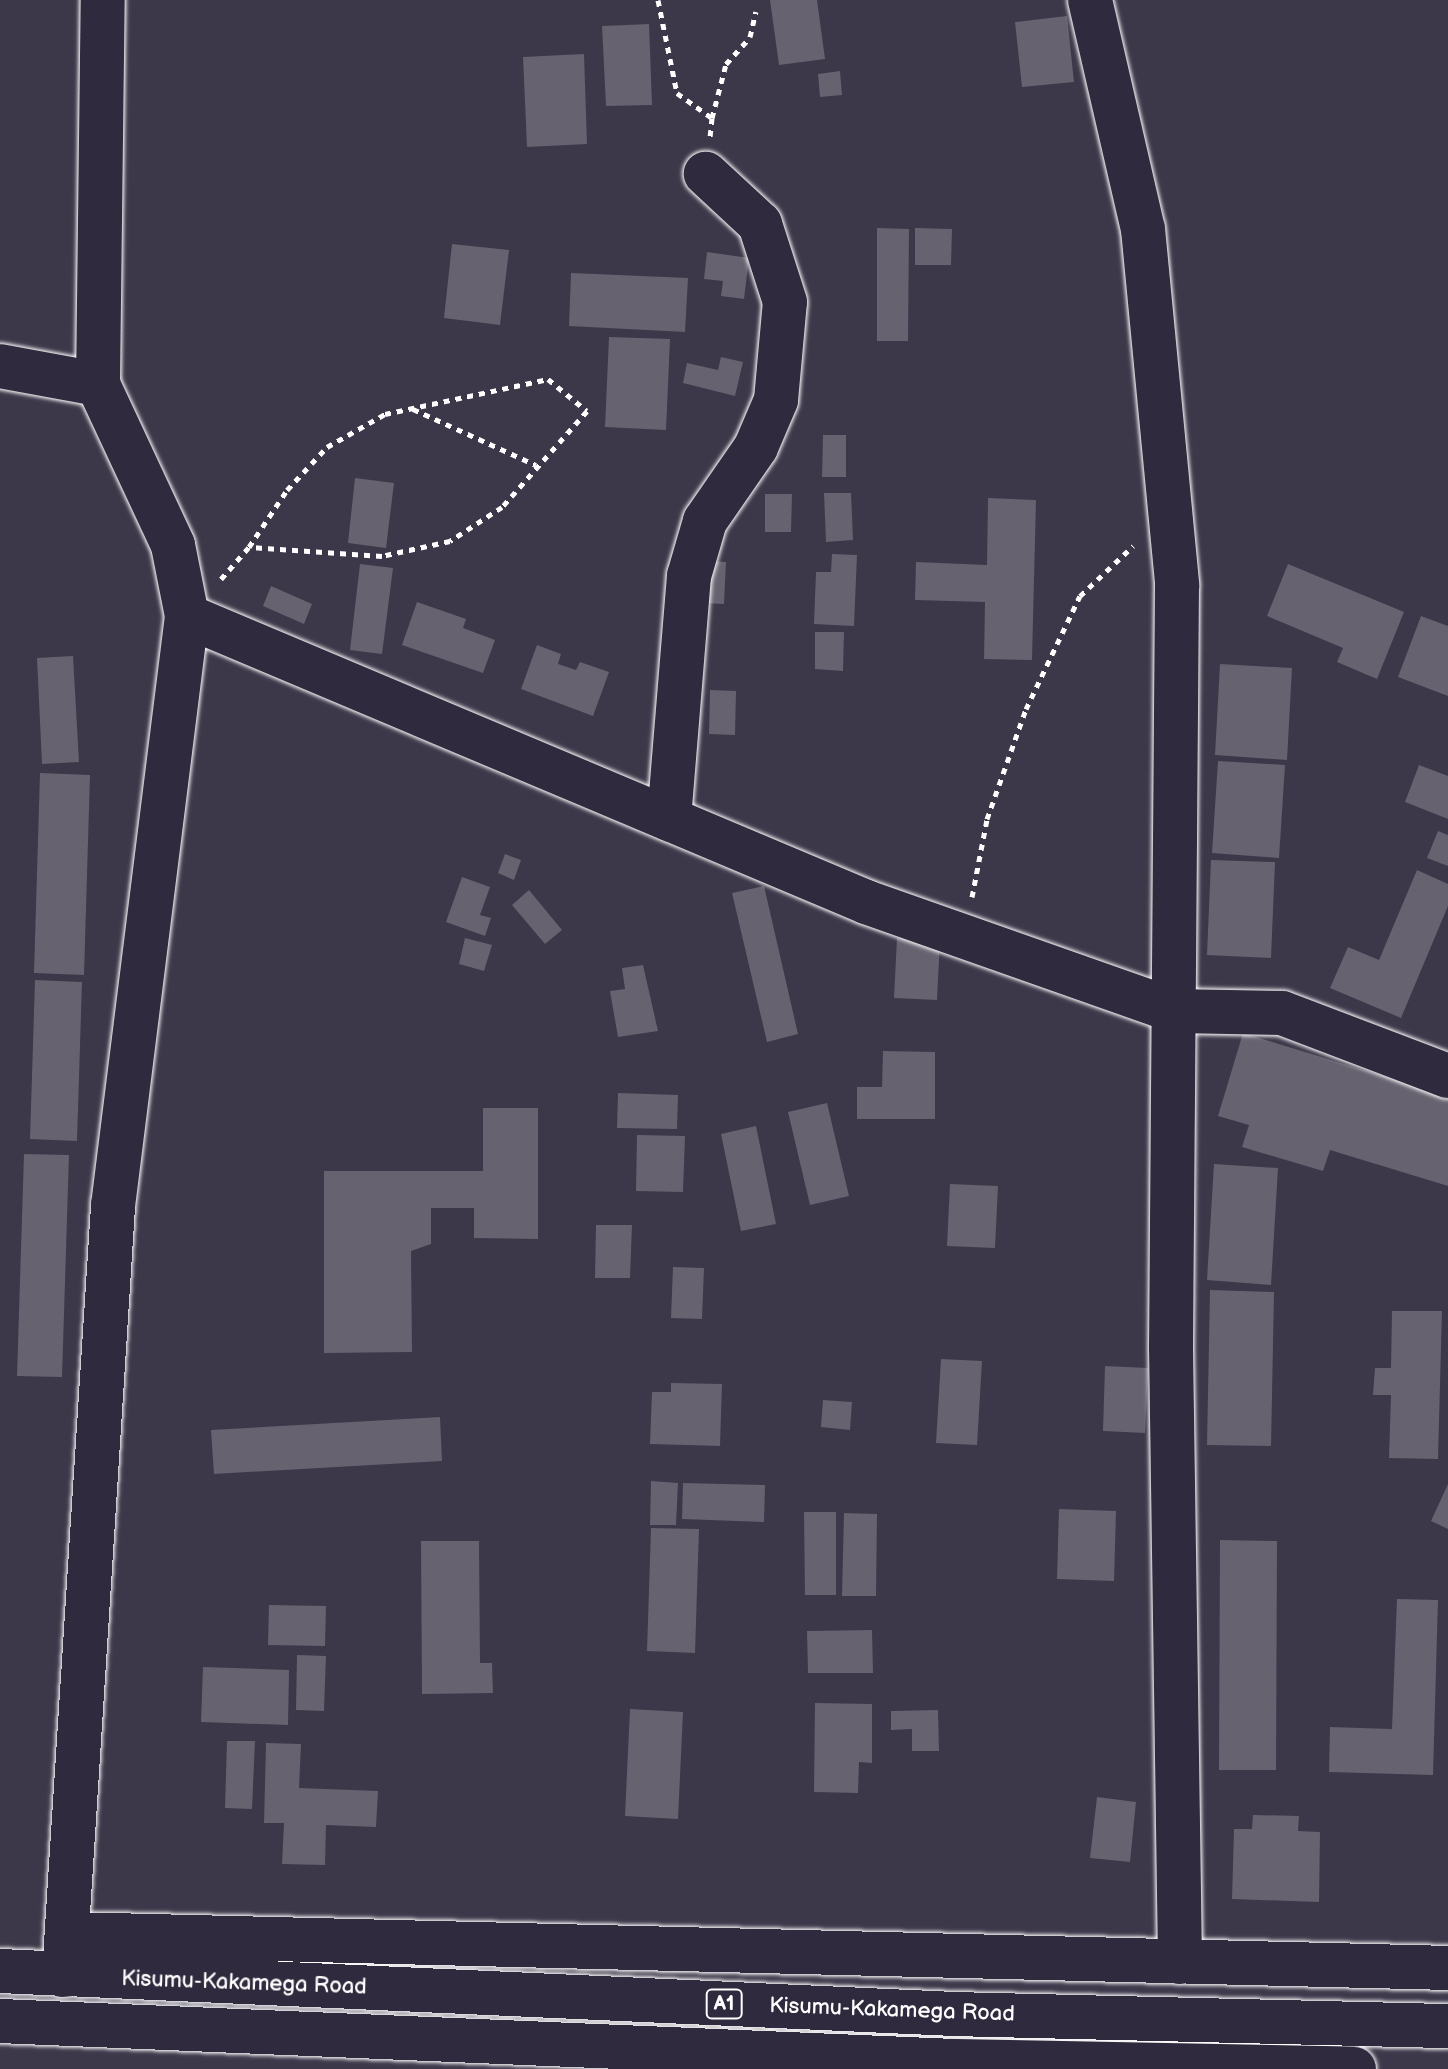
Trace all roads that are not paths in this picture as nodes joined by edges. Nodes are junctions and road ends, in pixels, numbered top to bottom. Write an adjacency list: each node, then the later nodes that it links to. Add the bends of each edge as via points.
1 (103, 0): 5 (main road)
2 (1090, 0): 8 (main road, via 1143,229 1163,407 1177,585)
3 (706, 174): 7 (main road, via 760,224 785,302 776,400 756,447 705,521 689,576)
4 (0, 366): 5 (main road)
5 (98, 384): 6 (main road, via 173,545)
6 (187, 616): 7 (main road); 10 (main road, via 113,1206)
7 (669, 819): 8 (main road, via 866,902)
8 (1175, 1011): 9 (main road, via 1282,1013); 11 (main road, via 1171,1347)
9 (1448, 1076)
10 (66, 1954): 11 (main road); 13 (main road, Kisumu-Kakamega Road / A1); 15 (main road, Kisumu-Kakamega Road / A1, via 953,2014)
11 (1180, 1962): 12 (main road)
12 (1448, 1968)
13 (0, 1971)
14 (0, 2021): 16 (main road, A1)
15 (1448, 2026)
16 (941, 2066): 17 (main road, A1)
17 (1354, 2069)

